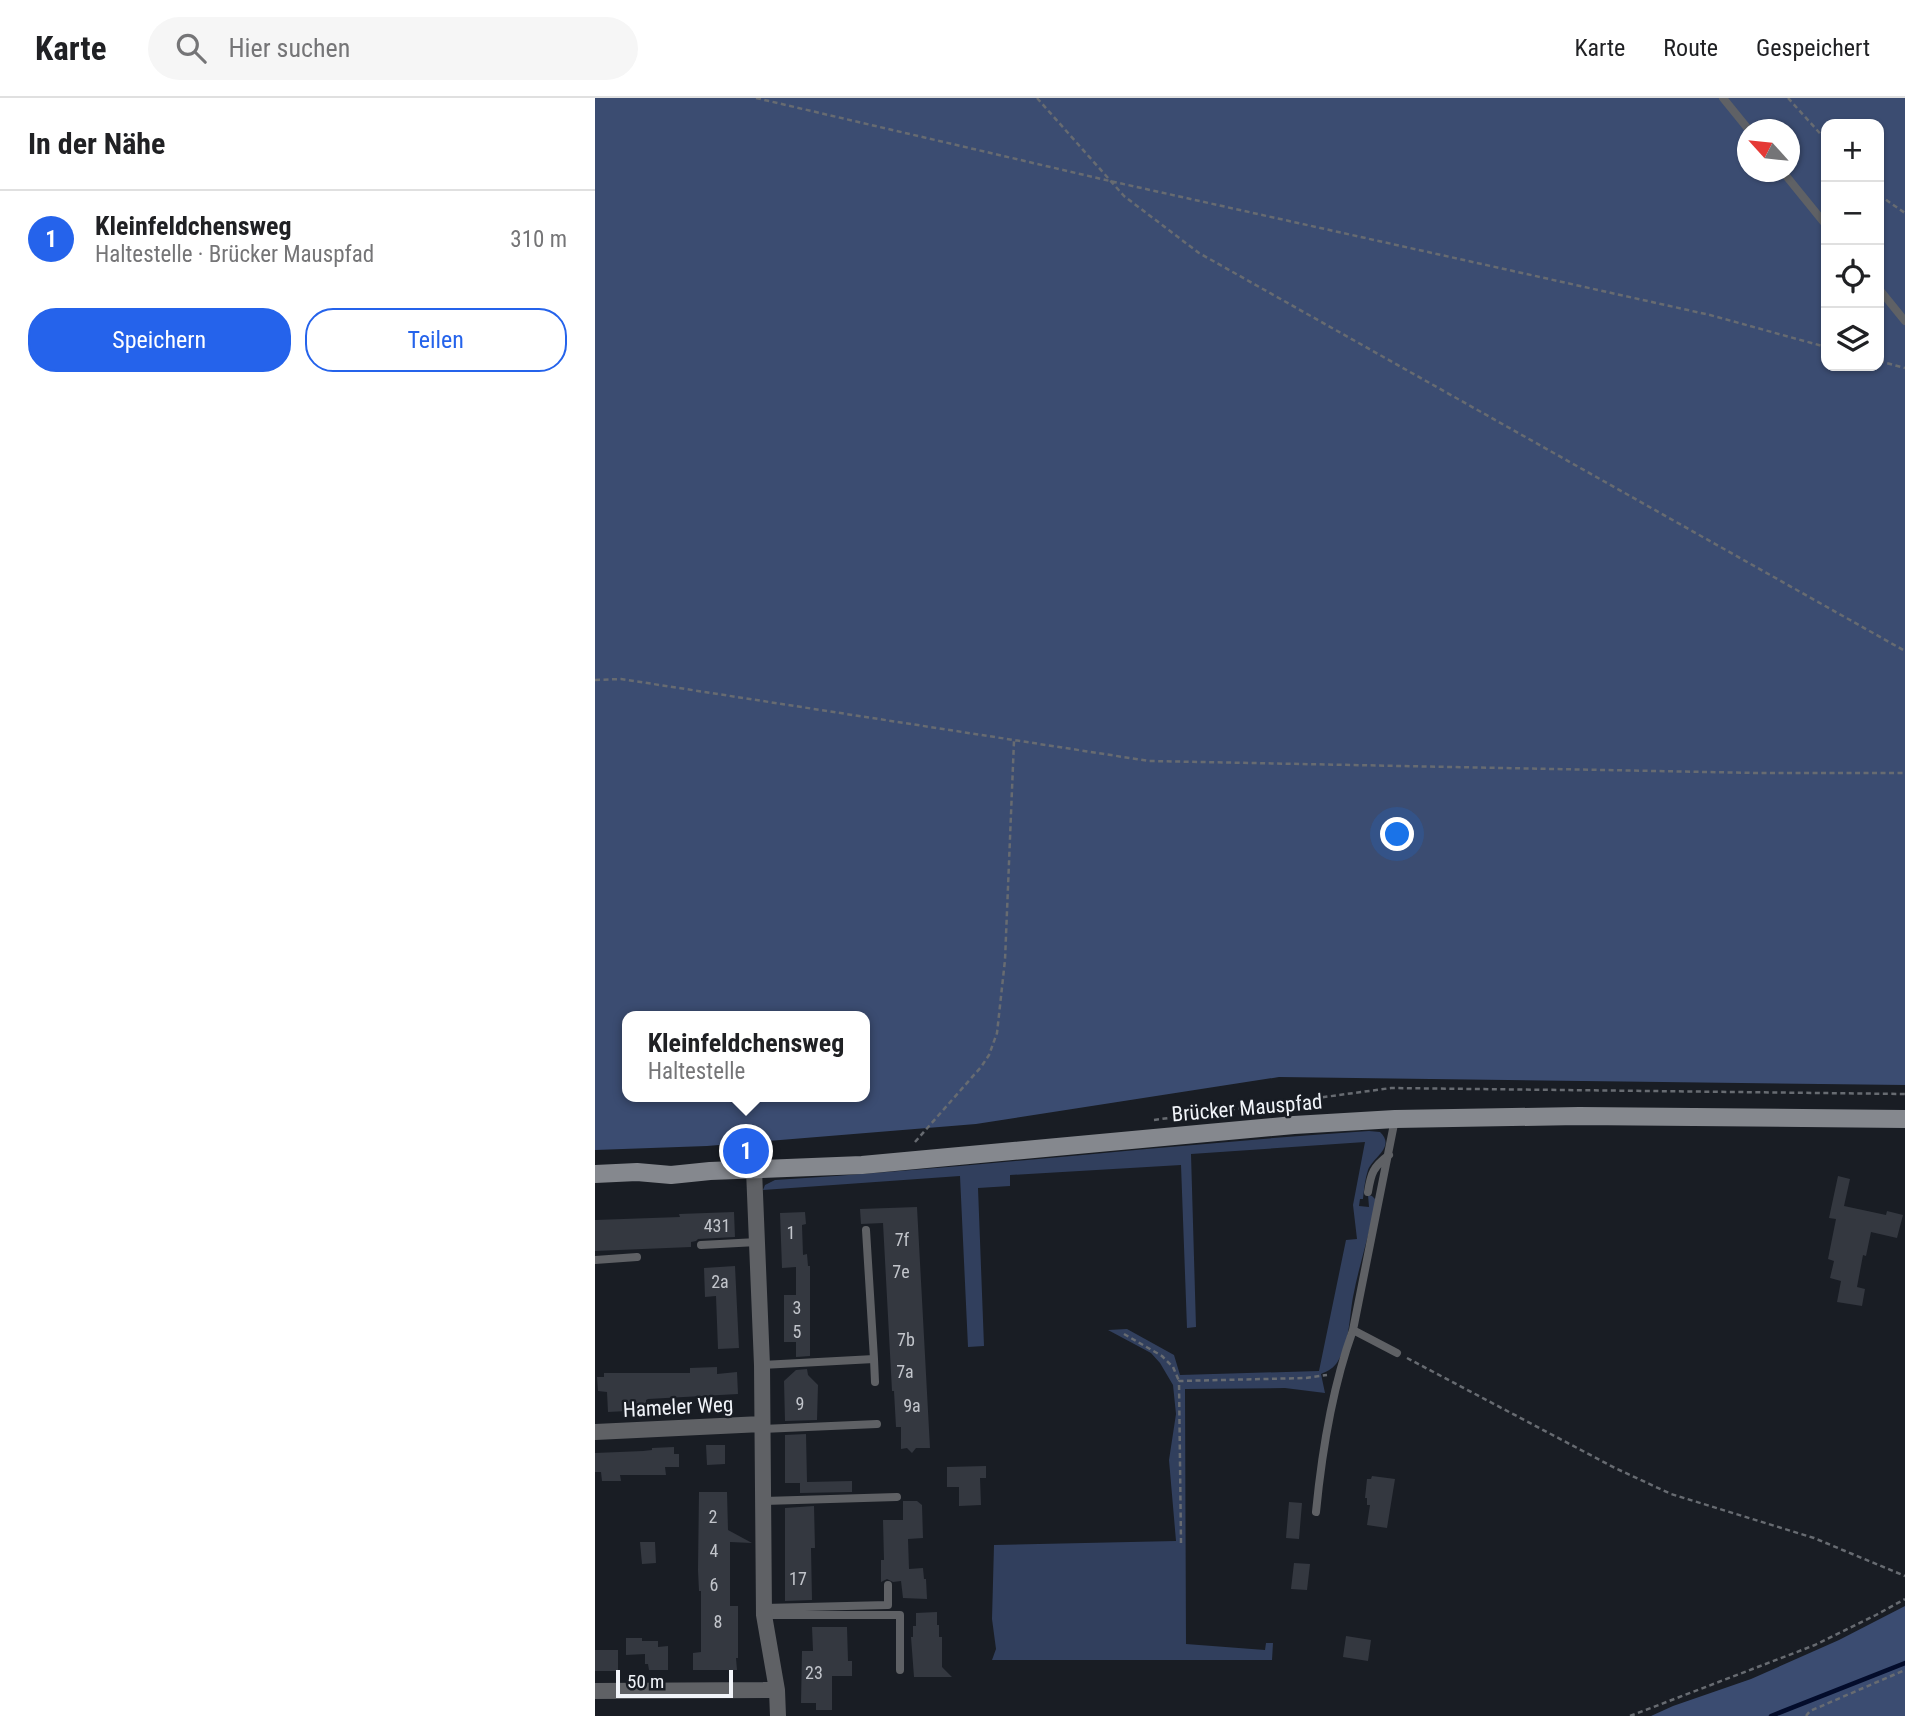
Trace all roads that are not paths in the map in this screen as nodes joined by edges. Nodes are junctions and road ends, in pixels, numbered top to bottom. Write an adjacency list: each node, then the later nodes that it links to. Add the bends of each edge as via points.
1 (1723, 98): 2 (lane)
2 (1740, 119)
3 (1791, 182): 4 (lane)
4 (1821, 219)
5 (1884, 295): 6 (lane)
6 (1905, 321)
7 (1395, 1119): 8 (main road, Brücker Mauspfad); 9 (lane); 10 (main road, Brücker Mauspfad, via 918,1161)
8 (1905, 1119)
9 (1389, 1155): 12 (lane, via 1374,1168); 18 (lane)
10 (754, 1170): 11 (main road, Brücker Mauspfad); 14 (street)
11 (595, 1174)
12 (1368, 1192)
13 (866, 1230): 20 (lane)
14 (757, 1242): 15 (lane); 21 (street)
15 (701, 1245)
16 (637, 1257): 17 (lane)
17 (595, 1260)
18 (1353, 1330): 19 (lane); 28 (lane, via 1342,1362)
19 (1398, 1353)
20 (874, 1359): 21 (lane); 22 (lane)
21 (762, 1365): 24 (street)
22 (875, 1382)
23 (877, 1424): 24 (lane)
24 (762, 1427): 25 (street, Hameler Weg); 27 (street)
25 (595, 1432)
26 (897, 1497): 27 (lane)
27 (764, 1501): 30 (street)
28 (1316, 1511)
29 (888, 1586): 30 (lane, via 888,1605)
30 (764, 1612): 31 (lane, via 900,1615); 32 (street)
31 (900, 1670)
32 (777, 1690): 33 (street); 34 (street)
33 (595, 1691)
34 (778, 1716)

